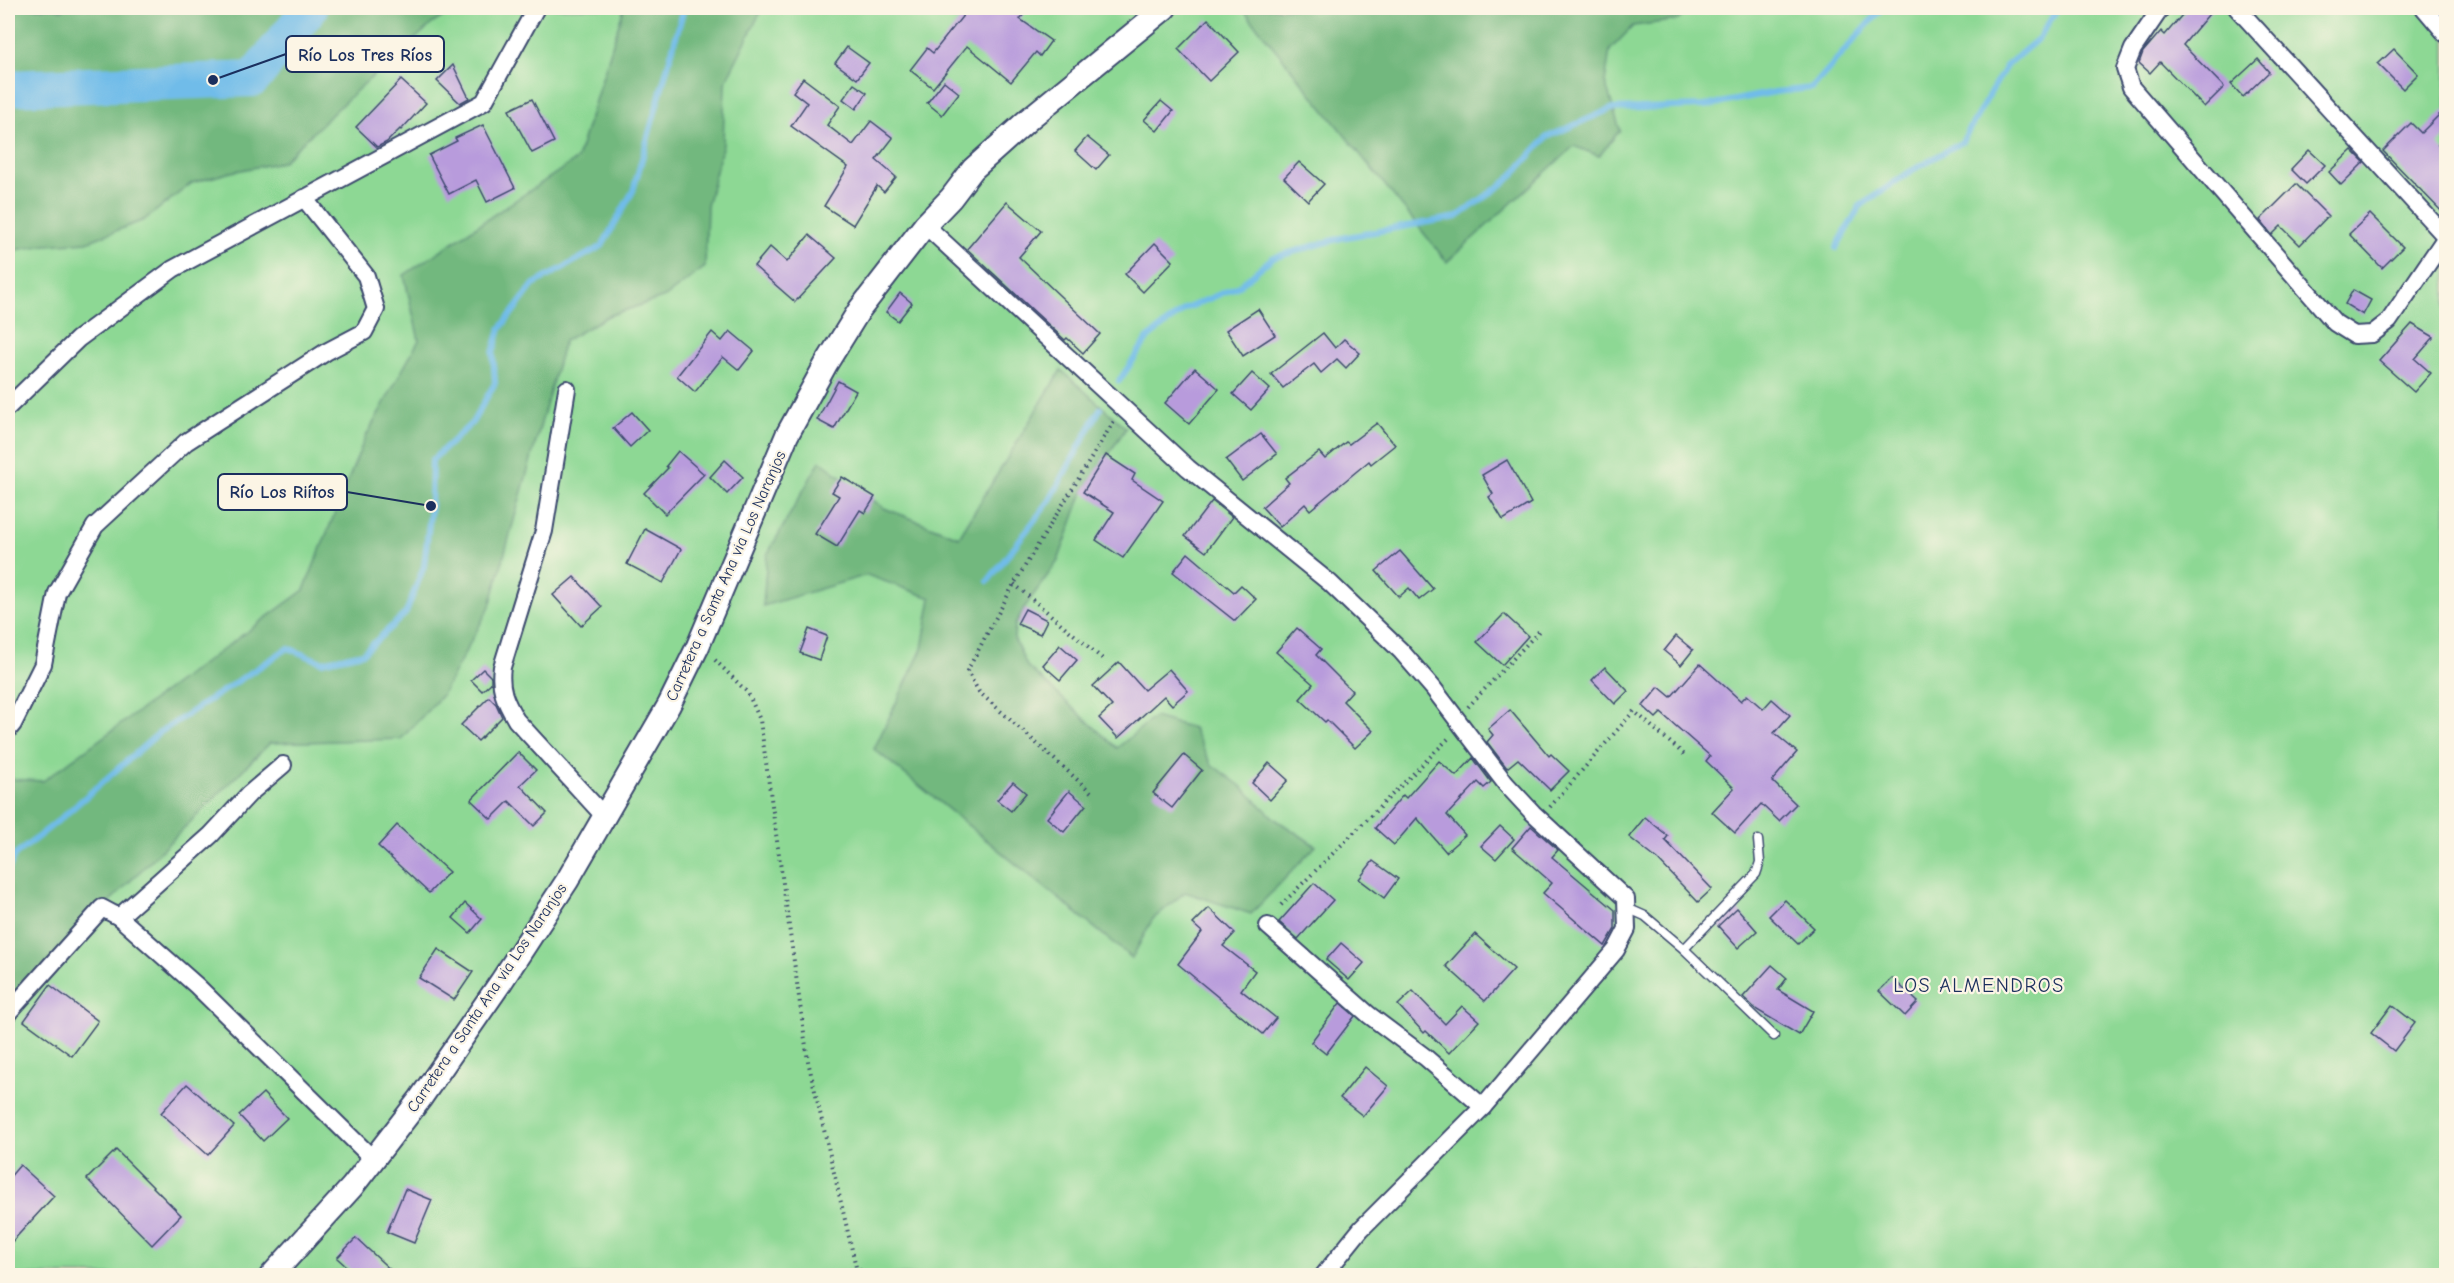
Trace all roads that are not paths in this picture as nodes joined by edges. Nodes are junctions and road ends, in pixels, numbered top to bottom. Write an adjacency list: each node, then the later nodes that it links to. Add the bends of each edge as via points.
1 (536, 8): 7 (street, via 484,102)
2 (1165, 8): 8 (main road, Carretera a Santa Ana via Los Naranjos, via 981,162)
3 (2161, 8): 9 (street, via 2133,49 2125,69 2131,87 2335,323 2354,335 2372,334 2389,321)
4 (2237, 8): 9 (street)
5 (2424, 8): 6 (street)
6 (2446, 33)
7 (304, 198): 11 (street, via 173,269 78,339); 12 (street, via 366,276 376,309 364,332 186,442 95,526 57,592 43,664)
8 (925, 225): 14 (main road, Carretera a Santa Ana via Los Naranjos, via 860,309 787,435 698,646); 16 (street, via 1188,468 1330,583 1401,651 1506,784 1626,899)
9 (2446, 237)
10 (567, 389): 14 (street, via 544,531 500,682 516,720)
11 (8, 407)
12 (8, 730)
13 (283, 765): 17 (street)
14 (605, 817): 23 (main road, Carretera a Santa Ana via Los Naranjos, via 501,982)
15 (1758, 840): 19 (lane, via 1760,862 1756,874)
16 (1627, 908): 19 (lane, via 1645,916); 22 (street, via 1627,929 1616,950)
17 (119, 917): 20 (street, via 102,908); 23 (street, via 197,986)
18 (1268, 927): 22 (street)
19 (1684, 949): 21 (lane)
20 (8, 1013)
21 (1774, 1036)
22 (1483, 1107): 25 (street, via 1361,1229)
23 (373, 1159): 24 (main road, Carretera a Santa Ana via Los Naranjos)
24 (271, 1275)
25 (1323, 1275)

